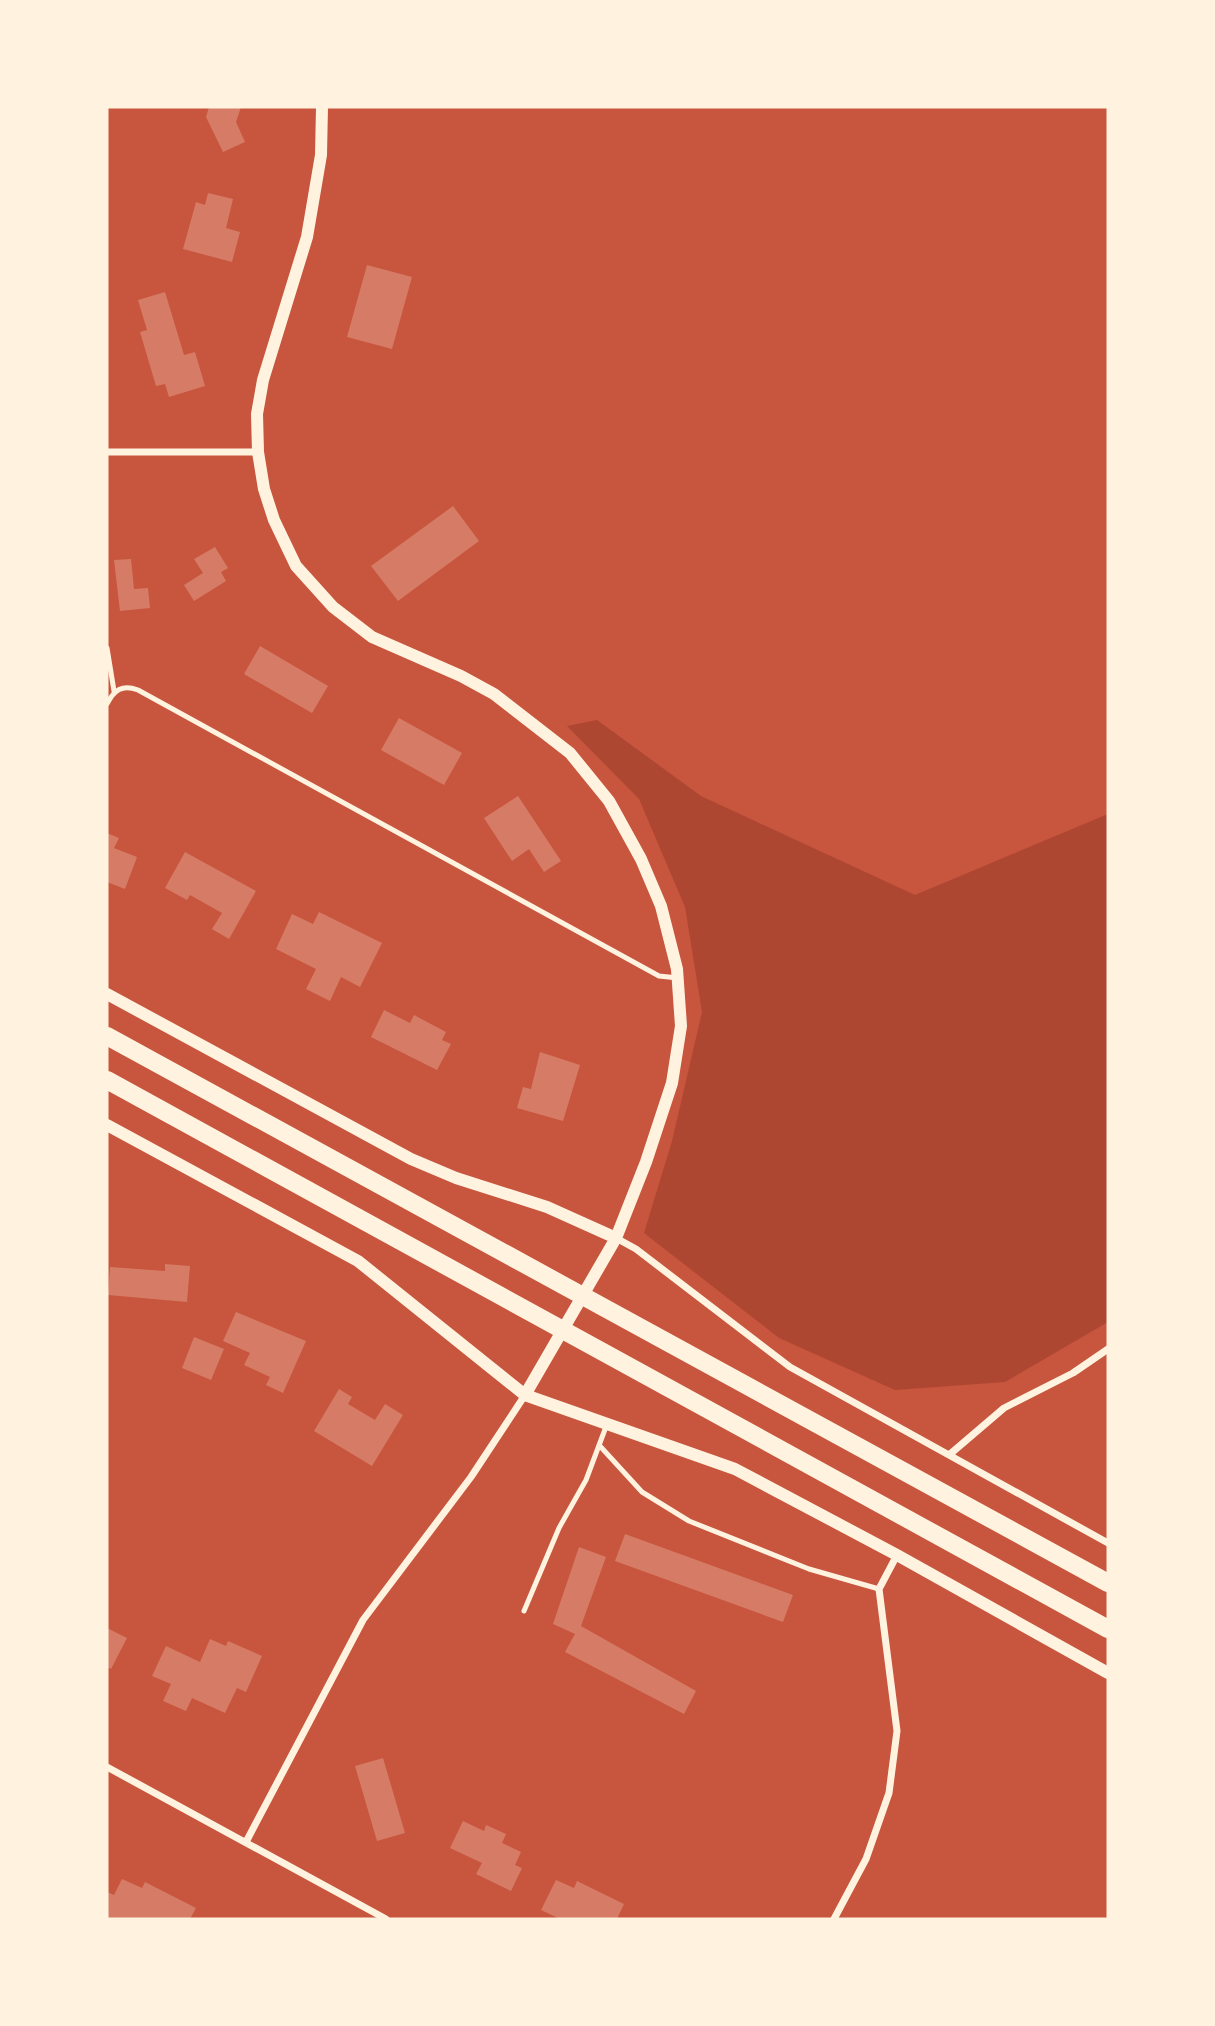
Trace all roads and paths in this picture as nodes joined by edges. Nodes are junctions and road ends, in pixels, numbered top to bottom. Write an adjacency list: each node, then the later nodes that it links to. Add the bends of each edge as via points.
1 (321, 107): 3 (street, via 321,155 307,237 263,380 257,414)
2 (107, 452): 3 (street)
3 (258, 452): 7 (street, via 274,520 296,566 333,607 372,637 494,694 578,762 609,802 641,859 661,906)
4 (107, 648): 5 (lane)
5 (114, 691): 6 (lane); 7 (lane, via 125,687 138,690 659,976)
6 (107, 704)
7 (678, 978): 12 (street, via 681,1026 672,1083)
8 (107, 994): 12 (street, via 411,1159 547,1207)
9 (107, 1036): 13 (main road)
10 (107, 1080): 14 (main road)
11 (107, 1125): 16 (street, via 358,1261)
12 (616, 1238): 13 (street); 19 (street, via 790,1367)
13 (583, 1296): 14 (street); 22 (main road)
14 (564, 1330): 16 (street); 25 (main road)
15 (1108, 1349): 19 (street, via 1073,1373 1004,1408)
16 (525, 1395): 17 (street); 28 (street, via 471,1478 363,1620)
17 (607, 1424): 18 (lane); 21 (street, via 735,1469)
18 (599, 1445): 23 (lane, via 642,1492 689,1521 809,1569); 24 (lane)
19 (948, 1455): 20 (street)
20 (1108, 1543)
21 (897, 1555): 23 (street); 26 (street)
22 (1108, 1583)
23 (879, 1589): 30 (street, via 897,1731 889,1793 866,1859)
24 (524, 1611)
25 (1108, 1629)
26 (1108, 1673)
27 (107, 1767): 28 (street)
28 (246, 1842): 29 (street)
29 (386, 1919)
30 (834, 1919)

